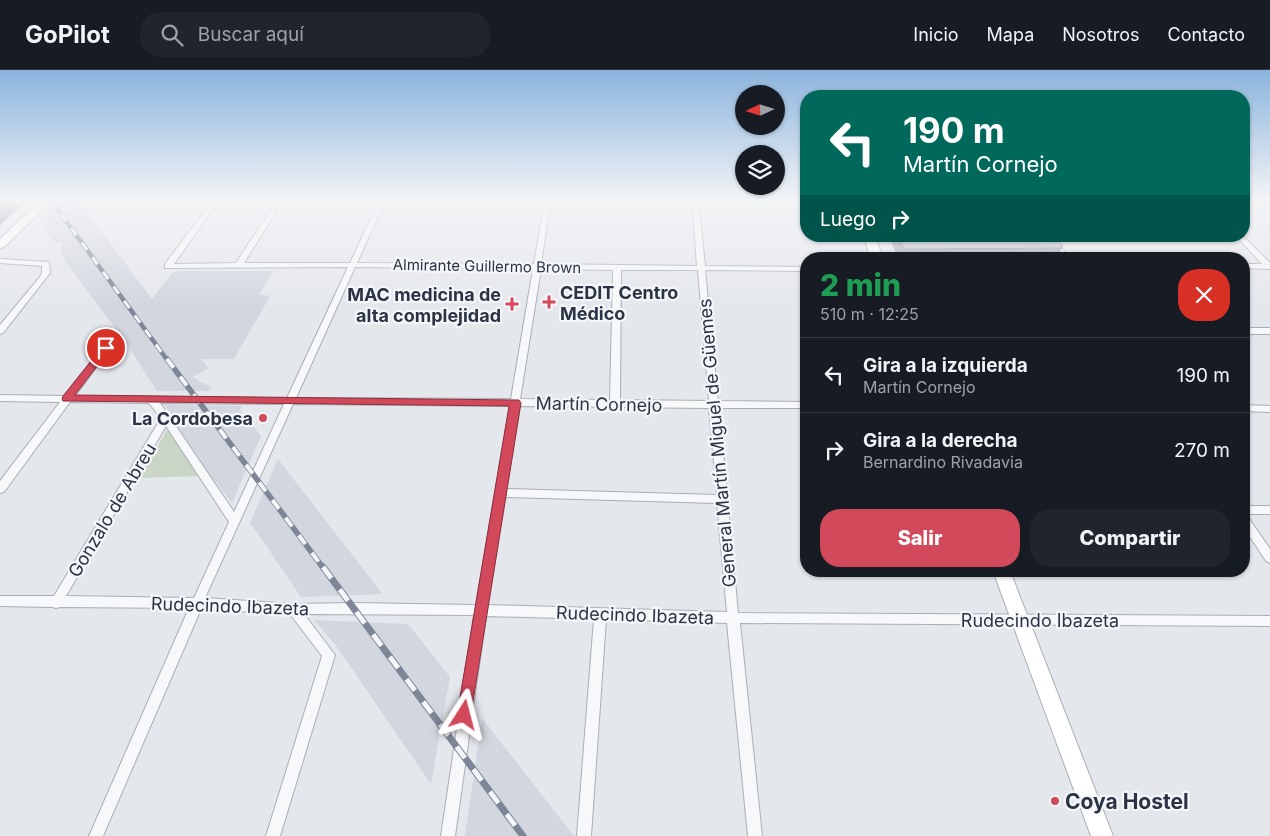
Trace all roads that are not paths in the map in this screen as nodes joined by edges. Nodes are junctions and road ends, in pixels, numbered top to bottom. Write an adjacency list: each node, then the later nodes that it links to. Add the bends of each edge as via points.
1 (10, 235): 8 (main road)
2 (191, 235): 10 (street, Almirante Guillermo Brown, via 168,266)
3 (258, 235): 10 (street)
4 (366, 235): 11 (street)
5 (543, 235): 12 (street)
6 (698, 235): 16 (street, General Martín Miguel de Güemes)
7 (1245, 242): 14 (street)
8 (0, 245)
9 (0, 261): 18 (street, via 46,264 46,274)
10 (239, 265): 11 (street, Almirante Guillermo Brown)
11 (352, 265): 12 (street, Almirante Guillermo Brown); 25 (street)
12 (538, 266): 15 (street, Almirante Guillermo Brown); 26 (street)
13 (1250, 266): 14 (street)
14 (1270, 266)
15 (618, 268): 16 (street, Almirante Guillermo Brown); 27 (street)
16 (701, 269): 17 (street, Almirante Guillermo Brown); 28 (street, General Martín Miguel de Güemes)
17 (800, 270)
18 (0, 331)
19 (1250, 331): 20 (street)
20 (1270, 331)
21 (116, 335): 23 (street)
22 (0, 398): 23 (street, Martín Cornejo)
23 (67, 399): 24 (street, Martín Cornejo); 33 (street)
24 (152, 400): 25 (street, Martín Cornejo); 32 (street)
25 (290, 400): 26 (street, Martín Cornejo); 38 (street)
26 (515, 403): 27 (street, Martín Cornejo); 34 (street)
27 (615, 404): 28 (street, Martín Cornejo)
28 (714, 405): 29 (street, Martín Cornejo); 35 (street, General Martín Miguel de Güemes)
29 (800, 406)
30 (1250, 408): 31 (street)
31 (1270, 409)
32 (166, 418): 38 (street); 43 (street, Gonzalo de Abreu)
33 (0, 489)
34 (500, 493): 35 (street); 46 (street)
35 (722, 499): 48 (street, General Martín Miguel de Güemes)
36 (1250, 510): 37 (street)
37 (1270, 510)
38 (234, 521): 44 (street)
39 (1250, 529): 40 (street)
40 (1270, 558)
41 (1003, 577): 49 (main road)
42 (0, 601): 43 (street, Rudecindo Ibazeta)
43 (56, 603): 44 (street, Rudecindo Ibazeta)
44 (197, 603): 45 (street, Rudecindo Ibazeta); 51 (street)
45 (293, 610): 46 (street, Rudecindo Ibazeta); 52 (street, via 329,655)
46 (480, 610): 47 (street, Rudecindo Ibazeta); 53 (street)
47 (600, 614): 48 (street, Rudecindo Ibazeta); 54 (street)
48 (733, 618): 49 (street, Rudecindo Ibazeta); 55 (street, General Martín Miguel de Güemes)
49 (1020, 620): 50 (street, Rudecindo Ibazeta); 56 (main road)
50 (1270, 621)
51 (96, 836)
52 (273, 836)
53 (448, 836)
54 (584, 836)
55 (755, 836)
56 (1102, 836)

